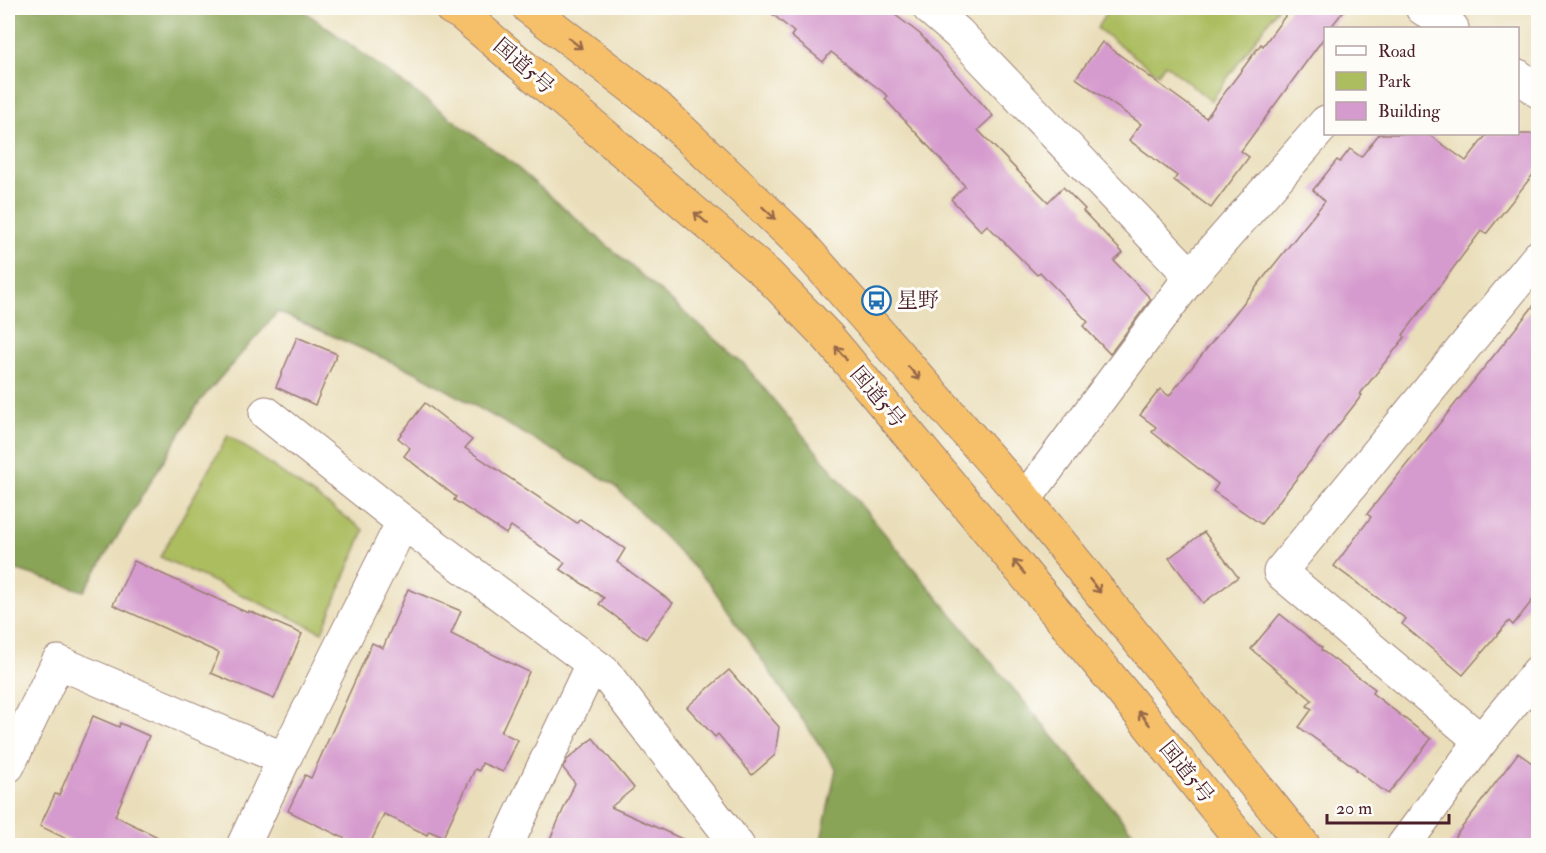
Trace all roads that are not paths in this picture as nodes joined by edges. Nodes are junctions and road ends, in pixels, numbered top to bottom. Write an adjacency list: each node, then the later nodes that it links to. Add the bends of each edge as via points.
1 (452, 8): 22 (highway, 国道5号, one-way to 1, via 828,337 763,271)
2 (529, 8): 12 (highway, 国道5号, one-way to 12, via 655,105 800,242)
3 (929, 8): 10 (street, via 958,33)
4 (1418, 15): 5 (street)
5 (1449, 27)
6 (1519, 77): 7 (street)
7 (1539, 91)
8 (1324, 124): 10 (street)
9 (1539, 257): 16 (street, via 1280,572)
10 (1191, 276): 12 (street)
11 (266, 413): 13 (street)
12 (1024, 499): 23 (highway, 国道5号, one-way to 23)
13 (404, 522): 14 (street); 17 (street)
14 (592, 664): 20 (street); 21 (street, via 604,672)
15 (1539, 672): 16 (street)
16 (1481, 741): 24 (street)
17 (284, 759): 18 (street, via 58,662); 19 (street)
18 (8, 766)
19 (243, 846)
20 (506, 846)
21 (738, 846)
22 (1246, 846)
23 (1304, 846)
24 (1403, 846)

